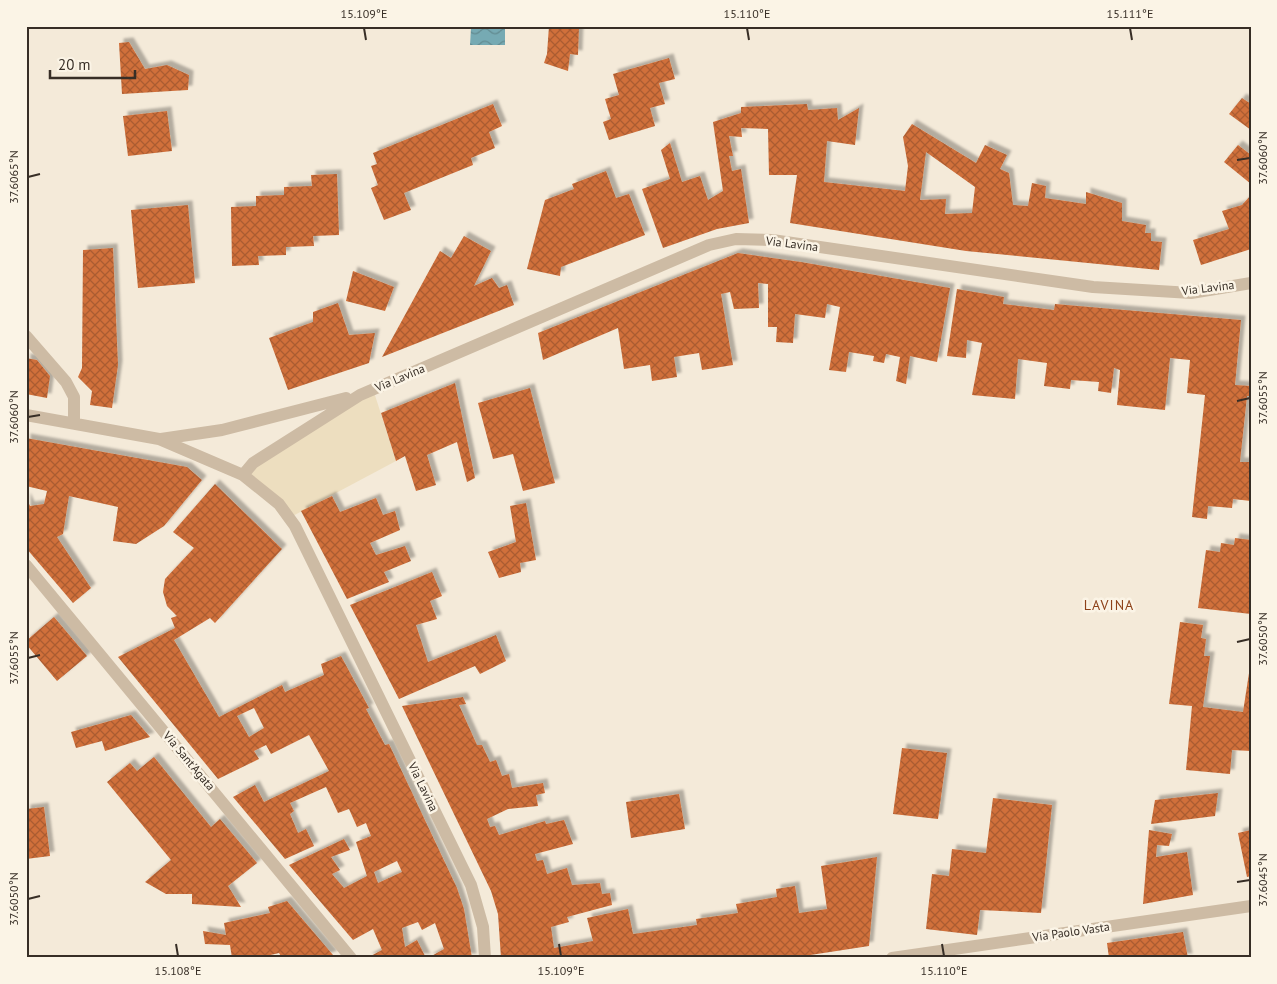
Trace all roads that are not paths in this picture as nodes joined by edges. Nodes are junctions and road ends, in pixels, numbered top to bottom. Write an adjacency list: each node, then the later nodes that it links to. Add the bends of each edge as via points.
1 (1251, 283): 3 (street, Via Lavina, via 1191,293 1093,287 772,240 736,239 709,246)
2 (26, 336): 5 (street, via 66,382 74,397)
3 (360, 395): 6 (street, Via Lavina, via 222,430); 7 (street, Via Lavina, via 253,463)
4 (26, 415): 5 (street, Via Lavina)
5 (74, 423): 6 (street, Via Lavina)
6 (158, 439): 7 (street, Via Lavina)
7 (243, 476): 11 (street, Via Lavina, via 279,504 295,526 471,886 483,927)
8 (26, 565): 10 (street, Via Sant'Agata)
9 (1251, 906): 12 (street, Via Paolo Vasta)
10 (351, 958)
11 (485, 958)
12 (892, 958)

